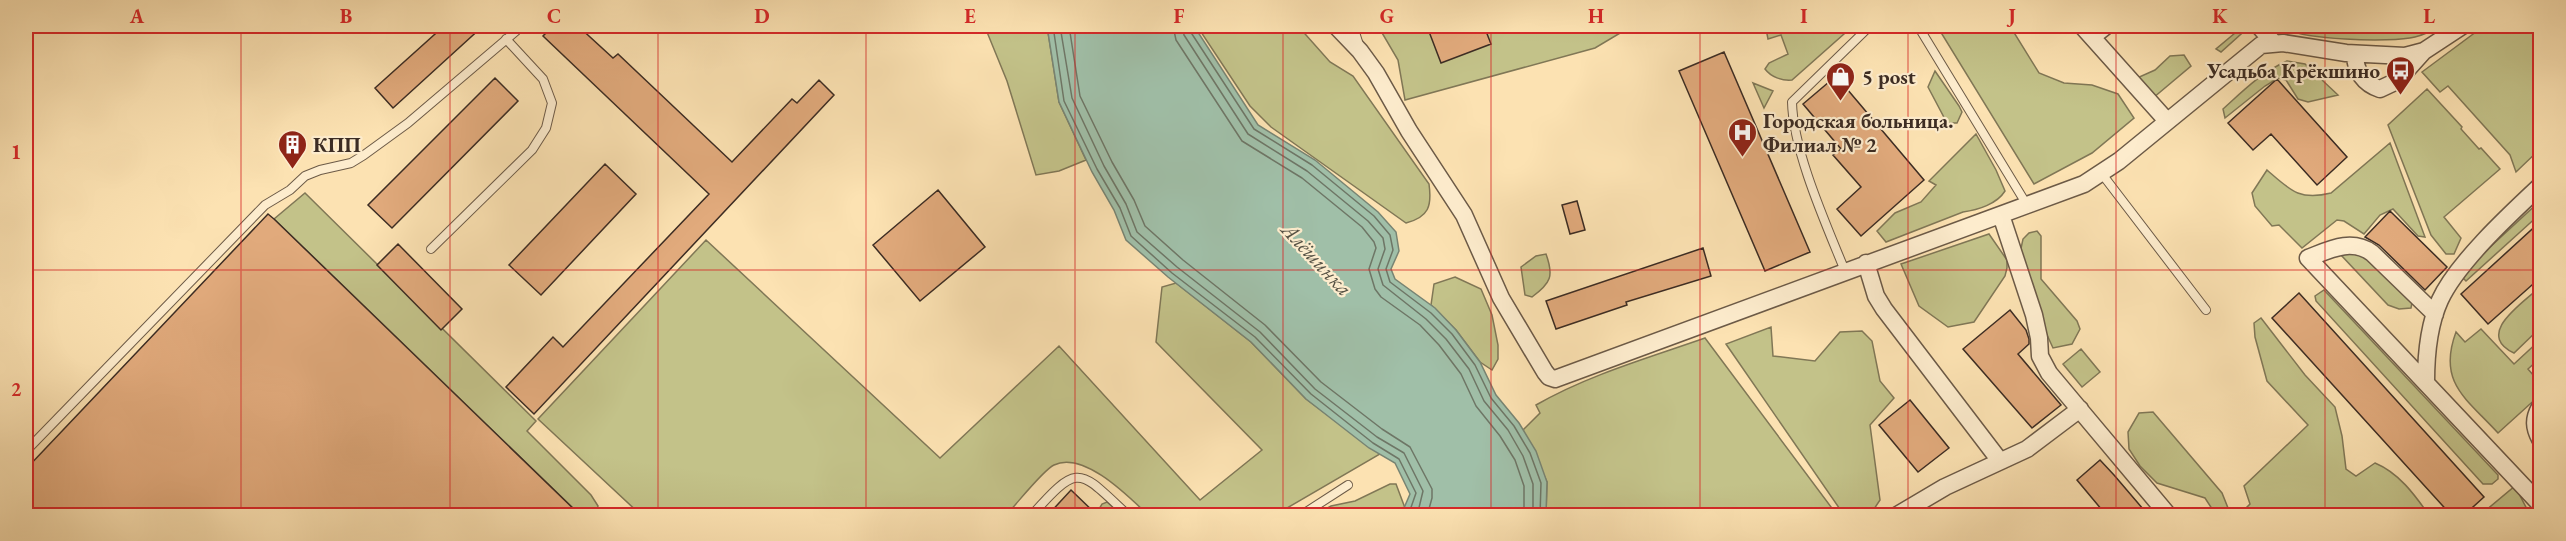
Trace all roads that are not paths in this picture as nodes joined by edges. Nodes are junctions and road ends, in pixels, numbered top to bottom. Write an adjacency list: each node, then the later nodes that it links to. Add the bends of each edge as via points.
1 (522, 26): 10 (lane)
2 (1336, 26): 12 (street)
3 (1353, 26): 12 (lane)
4 (1870, 26): 22 (lane, via 1792,102 1792,115 1812,183)
5 (1918, 26): 18 (lane)
6 (2106, 26): 9 (street)
7 (2259, 26): 11 (street)
8 (2462, 26): 13 (street)
9 (2087, 31): 15 (street)
10 (506, 39): 20 (lane, via 543,79 552,103 546,128 532,150); 29 (lane, via 408,123 364,155 351,163 305,176 265,205)
11 (2273, 42): 14 (street); 15 (street, via 2258,46)
12 (1360, 51): 22 (street, via 1464,215 1501,298 1550,377 1561,378)
13 (2424, 51): 14 (street, via 2401,57); 14 (street, via 2397,81 2380,89 2361,76)
14 (2355, 54)
15 (2167, 121): 16 (street)
16 (2102, 174): 18 (street); 23 (lane)
17 (2541, 186): 24 (street, via 2458,271)
18 (2027, 206): 19 (street)
19 (2001, 215): 21 (street); 27 (street, via 2034,315 2040,356)
20 (430, 249)
21 (1866, 263): 22 (street); 30 (street, via 1884,309)
22 (1845, 270)
23 (2206, 310)
24 (2435, 314): 25 (street); 25 (street, via 2362,246 2348,245 2308,258)
25 (2426, 382): 32 (street)
26 (2541, 407): 28 (street, via 2535,416 2535,427)
27 (2080, 410): 30 (street, via 2026,449); 37 (street)
28 (2541, 440)
29 (26, 451)
30 (2000, 462): 36 (street, via 1945,487)
31 (1348, 485): 35 (lane)
32 (2541, 504)
33 (1031, 516): 34 (lane, via 1058,485 1078,477 1090,480)
34 (1129, 516)
35 (1300, 516)
36 (1896, 516)
37 (2169, 516)

